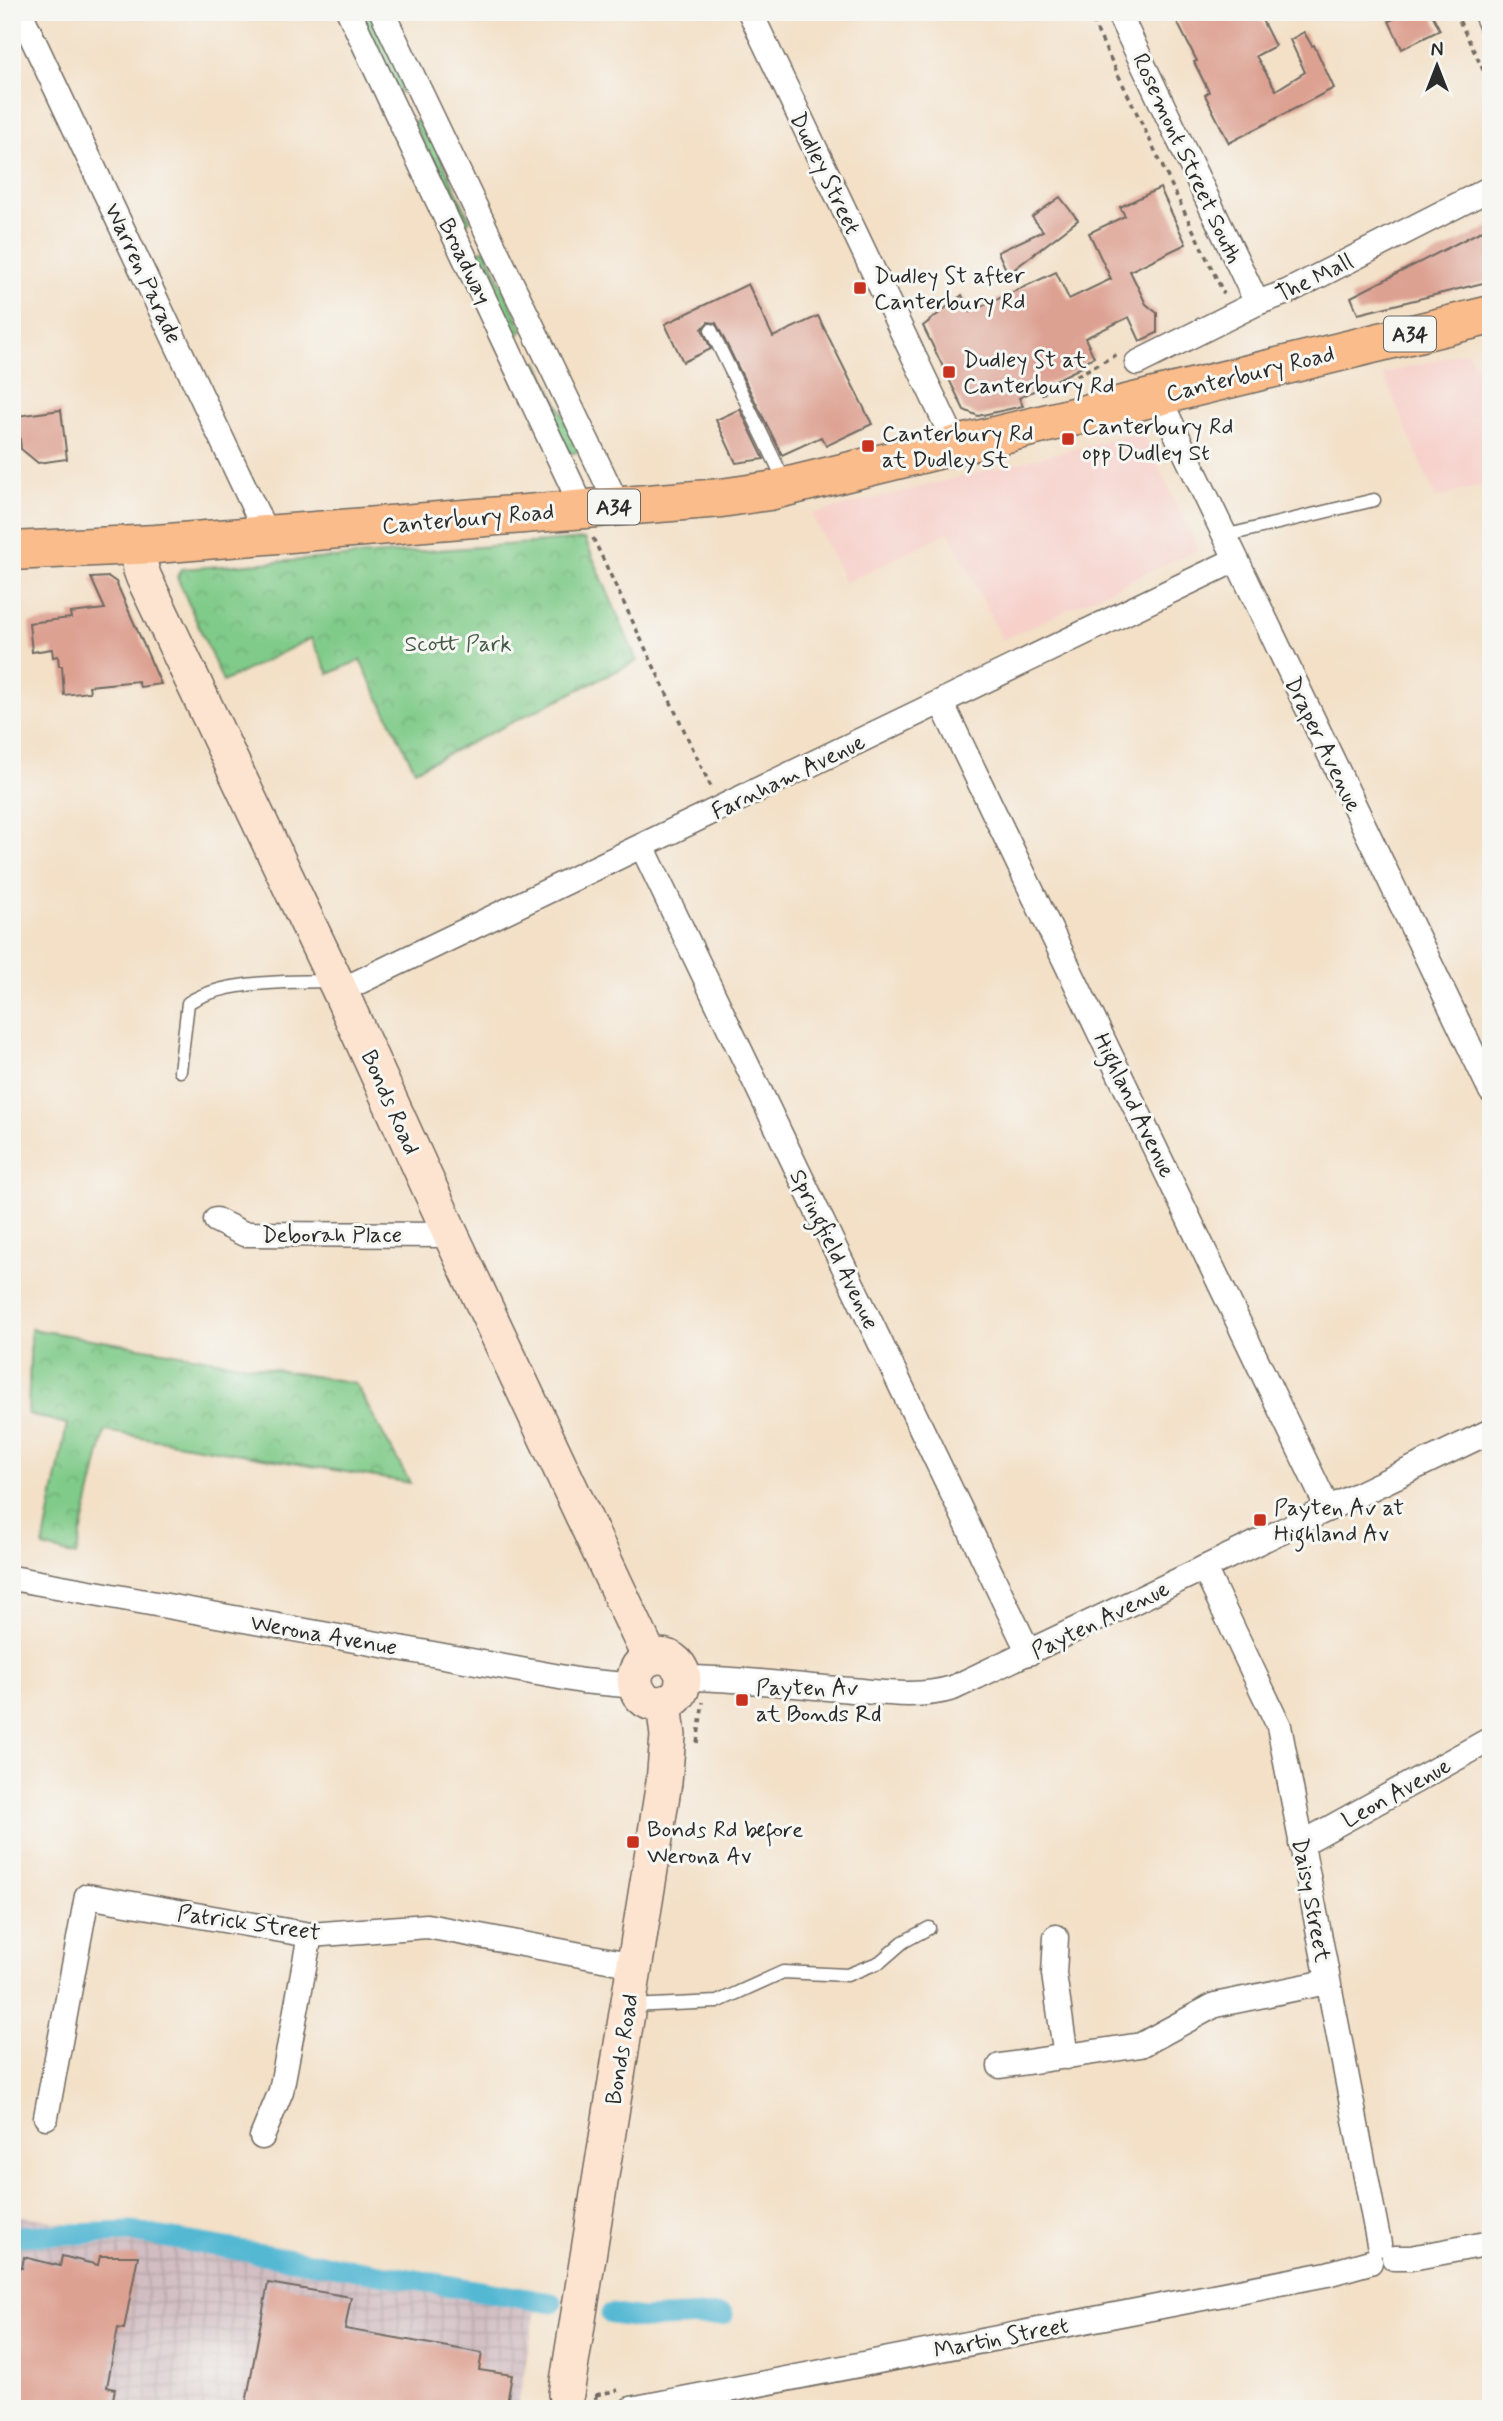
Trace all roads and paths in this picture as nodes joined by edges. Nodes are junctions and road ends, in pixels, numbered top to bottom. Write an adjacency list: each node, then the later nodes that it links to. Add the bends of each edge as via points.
1 (20, 12): 25 (street, Warren Parade)
2 (349, 12): 11 (street, Broadway)
3 (382, 12): 11 (street, Broadway)
4 (750, 12): 20 (street, Dudley Street)
5 (1088, 12): 13 (path)
6 (1118, 12): 14 (street, Rosemont Street South)
7 (1455, 12): 10 (path)
8 (1485, 12): 9 (street)
9 (1491, 25)
10 (1491, 86)
11 (410, 106): 17 (street, Broadway)
12 (1491, 188): 14 (street, The Mall)
13 (1226, 297)
14 (1257, 303): 18 (street, The Mall)
15 (1489, 319): 19 (highway, Canterbury Road / A34)
16 (711, 330): 22 (lane)
17 (525, 348): 21 (street, Broadway); 21 (street, Broadway)
18 (1137, 363)
19 (1157, 396): 20 (highway, Canterbury Road / A34); 26 (street, Draper Avenue)
20 (957, 447): 22 (highway, Canterbury Road / A34)
21 (578, 459): 24 (street, Broadway); 24 (street, Broadway)
22 (787, 487): 24 (highway, Canterbury Road / A34)
23 (1374, 500): 26 (lane)
24 (597, 517): 25 (highway, Canterbury Road / A34); 32 (path)
25 (267, 534): 27 (highway, Canterbury Road / A34)
26 (1224, 536): 29 (street, Draper Avenue)
27 (138, 544): 28 (highway, Canterbury Road / A34); 34 (main road, Bonds Road, via 141,570)
28 (14, 558): 30 (path)
29 (1235, 561): 31 (street, Farnham Avenue); 36 (street, Draper Avenue)
30 (12, 595)
31 (941, 702): 32 (street, Farnham Avenue); 40 (street, Highland Avenue)
32 (721, 808): 33 (street, Farnham Avenue)
33 (642, 846): 34 (street, Farnham Avenue); 43 (street, Springfield Avenue)
34 (338, 986): 35 (lane, via 254,984 199,995 188,1003); 38 (main road, Bonds Road)
35 (180, 1071)
36 (1491, 1091)
37 (216, 1220): 38 (street, Deborah Place, via 244,1234)
38 (451, 1235): 44 (main road, Bonds Road)
39 (1491, 1431): 40 (street, Payten Avenue)
40 (1328, 1509): 41 (street, Payten Avenue)
41 (1204, 1568): 43 (street, Payten Avenue); 46 (street, Daisy Street, via 1279,1726)
42 (12, 1578): 44 (street, Werona Avenue, via 592,1683)
43 (1029, 1653): 44 (street, Payten Avenue, via 953,1688 921,1695 718,1679)
44 (658, 1682): 50 (main road, Bonds Road, via 668,1736)
45 (1491, 1739): 46 (street, Leon Avenue)
46 (1301, 1844): 51 (street, Daisy Street)
47 (929, 1928): 52 (lane, via 880,1962 847,1975 783,1972 717,2002)
48 (310, 1935): 50 (street, Patrick Street, via 427,1926); 55 (street, Patrick Street, via 87,1896); 56 (street, via 281,2091)
49 (1056, 1937): 53 (street, via 1054,1974)
50 (634, 1965): 52 (main road, Bonds Road)
51 (1327, 1982): 53 (street, via 1215,2005 1141,2045); 58 (street, Daisy Street)
52 (627, 2006): 59 (main road, Bonds Road)
53 (1066, 2057): 54 (street)
54 (1000, 2066)
55 (46, 2117)
56 (262, 2137)
57 (1491, 2243): 58 (street, Martin Street, via 1411,2258)
58 (1381, 2255): 60 (street, Martin Street, via 1327,2274)
59 (578, 2403)
60 (631, 2409)

